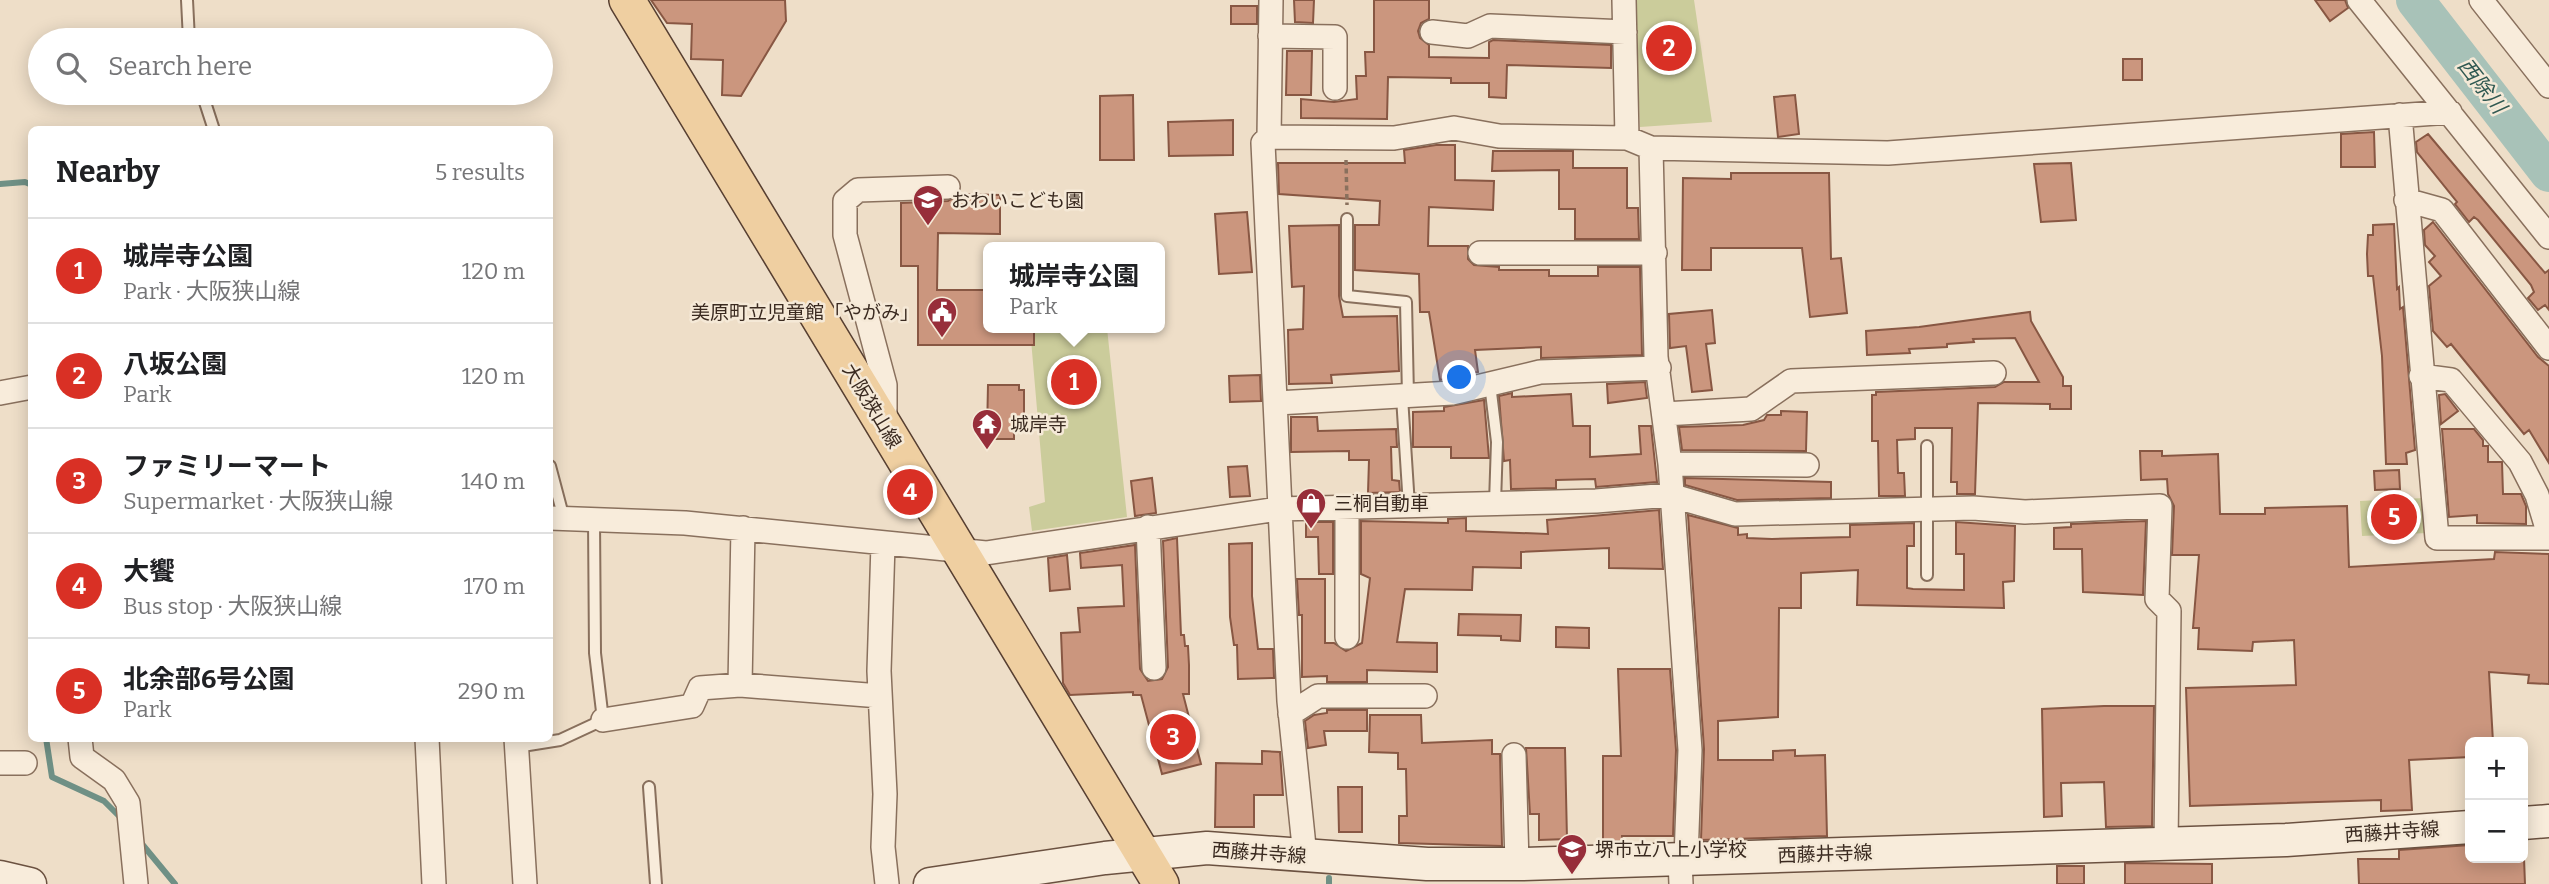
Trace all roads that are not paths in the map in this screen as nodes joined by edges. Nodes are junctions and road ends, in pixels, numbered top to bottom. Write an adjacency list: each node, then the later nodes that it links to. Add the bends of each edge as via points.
1 (187, 0): 7 (lane)
2 (627, 0): 36 (main road, 大阪狭山線)
3 (1271, 0): 10 (street)
4 (1624, 0): 9 (street)
5 (2359, 0): 14 (street)
6 (2480, 0): 11 (street)
7 (188, 28)
8 (1432, 32): 9 (street, via 1468,36 1490,26)
9 (1625, 32): 18 (street)
10 (1270, 36): 12 (street, via 1335,37); 17 (street)
11 (2549, 86)
12 (1335, 88)
13 (206, 105): 16 (lane)
14 (2450, 112): 15 (street); 23 (street)
15 (2400, 116): 19 (street, via 1888,153); 21 (street)
16 (213, 126)
17 (1269, 137): 18 (street, via 1394,138 1454,128 1499,136); 34 (street, via 1262,144)
18 (1626, 138): 19 (street)
19 (1651, 148): 25 (street)
20 (948, 187): 36 (street, via 858,190 845,201 845,236 885,385)
21 (2406, 200): 26 (street, via 2442,210); 29 (street)
22 (1347, 219): 33 (lane, via 1347,296 1406,302)
23 (2549, 237)
24 (1480, 253): 25 (street)
25 (1655, 253): 27 (street)
26 (2549, 348)
27 (1659, 368): 30 (street, via 1540,372); 35 (street)
28 (1994, 373): 35 (street, via 1791,381 1751,409)
29 (2421, 376): 51 (street, via 2451,380 2520,461 2537,495); 51 (street, via 2437,538)
30 (1490, 383): 33 (street, via 1452,393); 42 (lane, via 1497,442)
31 (28, 388): 32 (street)
32 (0, 393)
33 (1405, 397): 34 (street); 43 (lane)
34 (1277, 404): 45 (street)
35 (1664, 414): 38 (street)
36 (885, 428): 53 (main road, 大阪狭山線)
37 (1927, 446): 46 (lane)
38 (1670, 464): 39 (street); 41 (street)
39 (1807, 465)
40 (553, 489): 47 (lane)
41 (1670, 495): 42 (street); 46 (street, via 1735,514); 77 (street, via 1690,750)
42 (1495, 503): 43 (street)
43 (1409, 506): 44 (street)
44 (1347, 507): 45 (street); 55 (street)
45 (1278, 509): 49 (street); 60 (street)
46 (1928, 509): 54 (lane); 73 (street, via 2025,512 2160,506 2157,599 2169,611)
47 (557, 519): 48 (street)
48 (594, 520): 50 (street); 61 (lane, via 595,653)
49 (1148, 527): 53 (street, via 986,553); 56 (street)
50 (743, 528): 52 (street); 57 (street)
51 (2549, 537)
52 (883, 544): 53 (street); 58 (street)
53 (960, 552): 74 (main road, 大阪狭山線)
54 (1927, 575)
55 (1347, 637)
56 (1154, 668)
57 (740, 685): 58 (street); 61 (street, via 700,688 692,706)
58 (880, 696): 85 (street)
59 (1425, 696): 60 (street, via 1318,696)
60 (1290, 714): 75 (street)
61 (603, 720): 62 (lane)
62 (553, 740)
63 (80, 742): 81 (street, via 82,757 114,780 128,803)
64 (427, 742): 82 (street)
65 (516, 743): 83 (street)
66 (1514, 755): 76 (street)
67 (0, 764): 68 (street)
68 (25, 764)
69 (649, 787): 84 (lane)
70 (2549, 821): 71 (main road)
71 (2528, 823)
72 (2465, 827): 73 (main road, 西藤井寺線)
73 (2166, 844): 77 (main road, 西藤井寺線)
74 (1143, 853): 75 (main road, 西藤井寺線, via 1207,848); 79 (main road, 西藤井寺線); 86 (main road, 大阪狭山線)
75 (1305, 856): 76 (main road, 西藤井寺線)
76 (1517, 864): 77 (main road, 西藤井寺線)
77 (1683, 867)
78 (0, 877): 80 (main road)
79 (939, 883)
80 (30, 884)
81 (136, 884)
82 (434, 884)
83 (525, 884)
84 (656, 884)
85 (887, 884)
86 (1161, 884)

